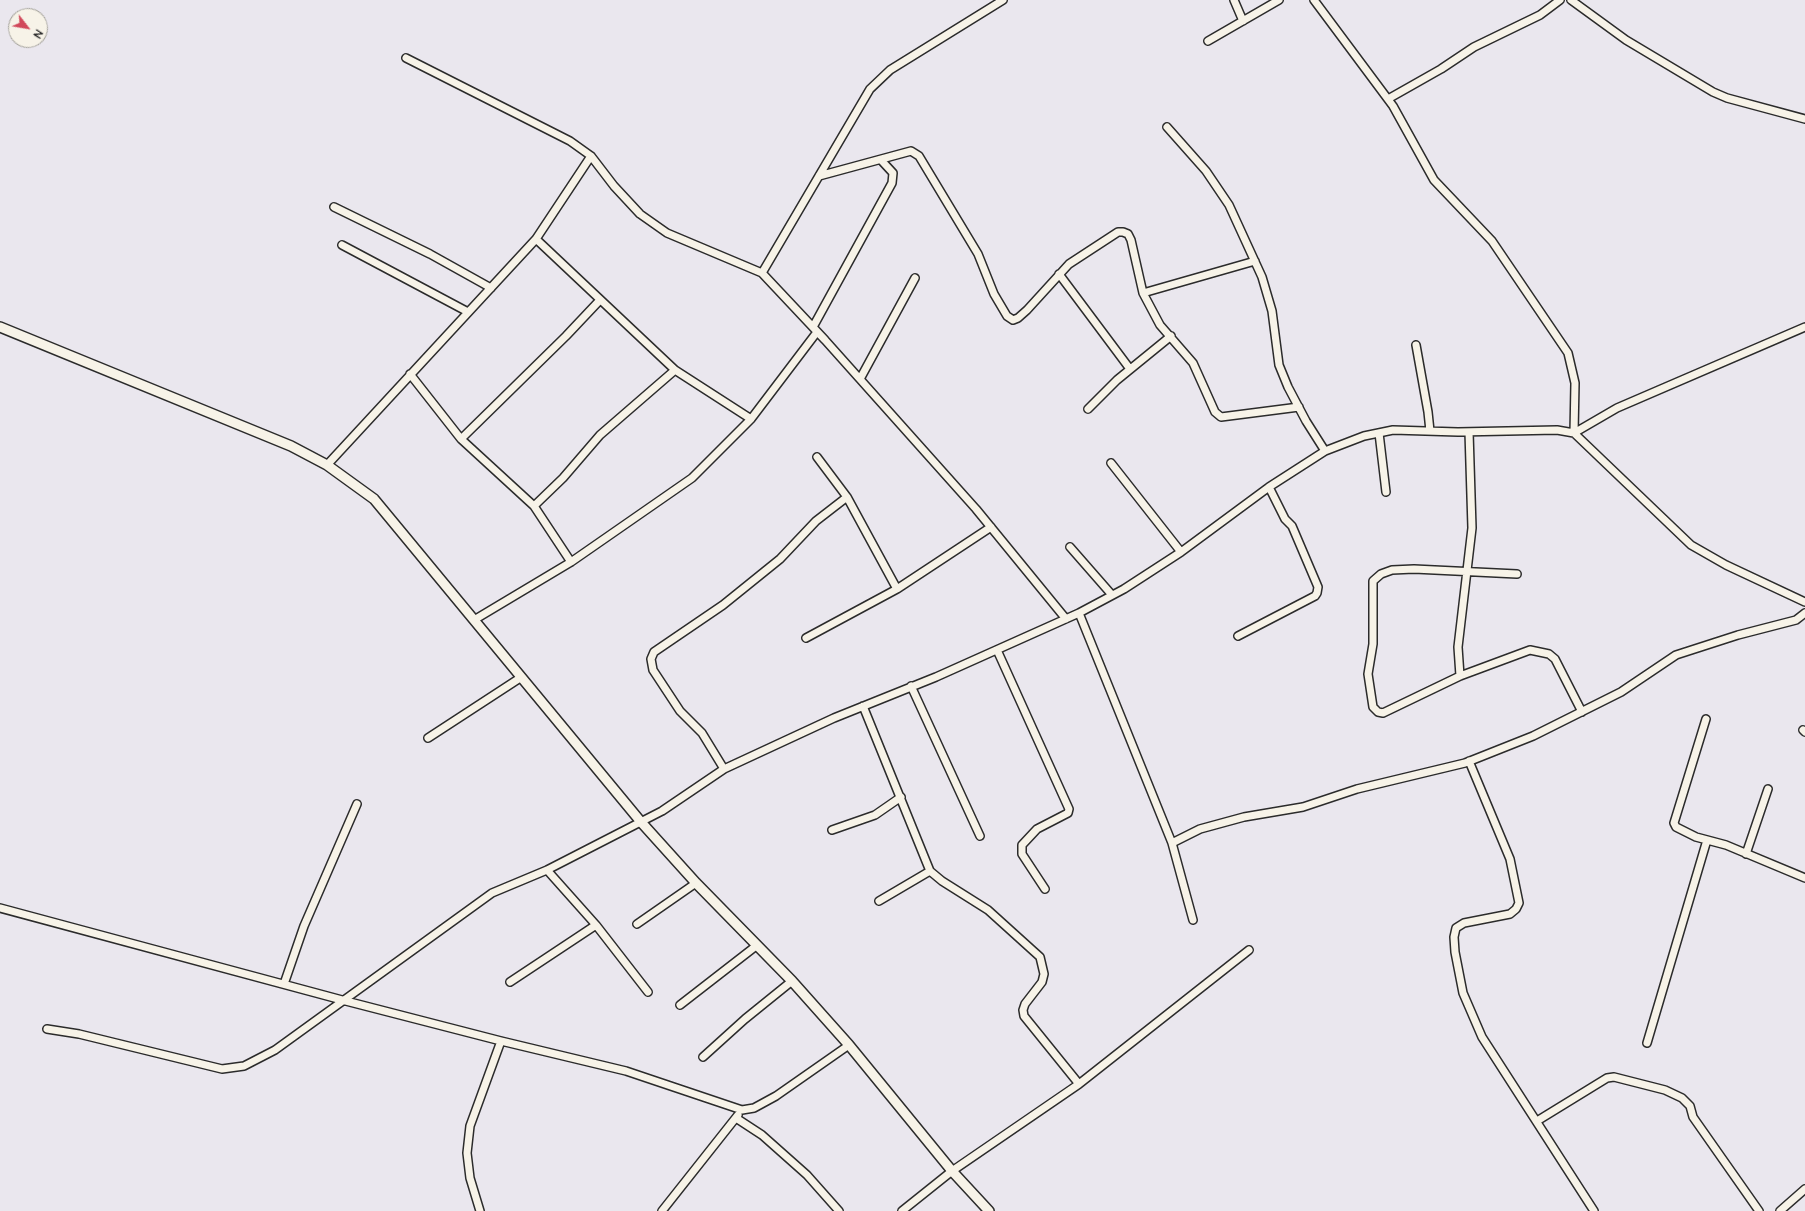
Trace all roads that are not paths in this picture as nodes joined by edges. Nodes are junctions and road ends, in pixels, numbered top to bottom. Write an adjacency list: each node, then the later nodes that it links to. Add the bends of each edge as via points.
1 (1003, 0): 15 (street, via 890,70 870,88)
2 (1234, 0): 7 (street)
3 (1279, 0): 7 (street)
4 (1314, 0): 10 (street)
5 (1560, 0): 10 (street, via 1540,15 1474,47)
6 (1571, 0): 11 (street, via 1626,40 1713,92)
7 (1244, 21): 8 (street)
8 (1208, 41)
9 (406, 58): 13 (street, via 570,141)
10 (1388, 99): 42 (street, via 1434,180 1492,241 1568,354 1575,382)
11 (1805, 119)
12 (1167, 127): 19 (street, via 1206,171 1229,205)
13 (591, 156): 17 (street); 20 (street, via 640,214 662,230)
14 (881, 160): 15 (street); 21 (street, via 911,150 919,156 978,254 994,294 1007,316 1013,320 1018,318); 29 (street, via 893,173 892,182)
15 (819, 176): 20 (street)
16 (334, 206): 23 (street)
17 (536, 239): 23 (street); 25 (street)
18 (342, 245): 26 (street)
19 (1255, 261): 24 (street); 36 (street, via 1272,311 1279,365)
20 (762, 273): 29 (street)
21 (1059, 274): 24 (street, via 1069,264 1118,232 1123,232 1128,234 1131,240); 32 (street)
22 (915, 278): 35 (street)
23 (491, 288): 26 (street)
24 (1143, 293): 30 (street, via 1160,325)
25 (600, 300): 33 (street); 43 (street)
26 (468, 312): 34 (street)
27 (0, 327): 47 (street, via 291,446)
28 (1805, 327): 42 (street, via 1617,408)
29 (815, 330): 35 (street); 38 (street)
30 (1171, 336): 32 (street); 36 (street, via 1193,363 1215,412 1221,417)
31 (1416, 346): 39 (street)
32 (1130, 369): 37 (street)
33 (675, 370): 38 (street); 51 (street, via 600,435 563,478)
34 (410, 374): 43 (street); 47 (street)
35 (860, 379): 52 (street)
36 (1299, 407): 44 (street)
37 (1088, 409)
38 (751, 419): 55 (street, via 692,478)
39 (1430, 431): 40 (street); 41 (street, via 1393,430)
40 (1469, 432): 42 (street, via 1557,430); 56 (street, via 1472,528)
41 (1379, 433): 44 (street); 49 (street)
42 (1574, 434): 60 (street, via 1691,545 1726,565)
43 (461, 439): 51 (street)
44 (1324, 451): 48 (street)
45 (817, 458): 50 (street)
46 (1111, 463): 54 (street)
47 (327, 465): 63 (street, via 374,500)
48 (1270, 487): 54 (street); 65 (street, via 1285,519 1292,526 1318,587 1317,592 1315,596)
49 (1386, 492)
50 (847, 497): 58 (street); 76 (street, via 816,521 780,559 723,606 654,652 651,659 653,670 680,711 702,733)
51 (534, 506): 55 (street)
52 (991, 527): 58 (street); 64 (street)
53 (1070, 547): 59 (street)
54 (1180, 552): 59 (street)
55 (571, 562): 63 (street)
56 (1467, 572): 57 (street); 68 (street, via 1458,647); 68 (street, via 1392,570 1381,574 1373,581 1373,644 1368,674 1373,707 1383,713)
57 (1516, 574)
58 (897, 589): 66 (street)
59 (1112, 595): 61 (street)
60 (1805, 602)
61 (1079, 613): 64 (street); 84 (street)
62 (1805, 613): 72 (street, via 1796,620 1676,655 1621,692)
63 (474, 620): 69 (street)
64 (1066, 620): 67 (street)
65 (1238, 636)
66 (806, 638)
67 (997, 650): 70 (street); 90 (street, via 1069,809 1068,813 1036,829 1022,845 1022,854)
68 (1460, 676): 72 (street, via 1530,650 1540,651 1555,659)
69 (520, 678): 74 (street); 80 (street)
70 (911, 686): 71 (street); 82 (street)
71 (863, 706): 76 (street); 78 (street)
72 (1582, 712): 75 (street, via 1533,736)
73 (1706, 719): 83 (street, via 1674,823 1680,830)
74 (428, 738)
75 (1469, 761): 84 (street, via 1358,789 1303,807 1244,817 1200,829); 112 (street, via 1510,859 1519,903 1516,910 1510,914 1464,923 1456,928 1455,952 1463,993 1482,1037)
76 (724, 769): 80 (street, via 662,811)
77 (1768, 789): 85 (street)
78 (901, 797): 81 (street, via 875,815); 87 (street)
79 (357, 804): 100 (street, via 304,926)
80 (641, 822): 86 (street); 89 (street)
81 (832, 830)
82 (980, 836)
83 (1708, 840): 85 (street); 106 (street)
84 (1172, 843): 93 (street)
85 (1746, 854): 88 (street)
86 (546, 870): 95 (street); 102 (street, via 492,892)
87 (930, 871): 91 (street); 109 (street, via 942,882 988,910 1040,957 1044,974 1042,982 1025,1004 1024,1016)
88 (1805, 878)
89 (696, 883): 94 (street); 96 (street)
90 (1045, 889)
91 (879, 901)
92 (0, 908): 100 (street)
93 (1193, 920)
94 (637, 924)
95 (596, 925): 99 (street); 101 (street)
96 (756, 946): 98 (street); 103 (street)
97 (1250, 950): 109 (street)
98 (792, 981): 107 (street); 108 (street, via 745,1018)
99 (510, 982)
100 (284, 984): 102 (street)
101 (648, 992)
102 (342, 1000): 104 (street, via 275,1050 244,1066 222,1069 79,1034); 105 (street)
103 (680, 1005)
104 (47, 1029)
105 (501, 1041): 110 (street, via 626,1071); 115 (street, via 470,1126 467,1153 470,1178)
106 (1647, 1043)
107 (849, 1045): 110 (street, via 776,1096 754,1108); 113 (street)
108 (703, 1057)
109 (1079, 1084): 113 (street)
110 (742, 1110): 111 (street)
111 (736, 1118): 116 (street); 117 (street, via 762,1135 807,1175)
112 (1537, 1121): 120 (street); 121 (street, via 1607,1078 1614,1077 1665,1090 1682,1098 1690,1106 1693,1117)
113 (952, 1171): 118 (street); 119 (street)
114 (1805, 1189): 122 (street)
115 (480, 1211)
116 (662, 1211)
117 (838, 1211)
118 (902, 1211)
119 (989, 1211)
120 (1594, 1211)
121 (1759, 1211)
122 (1780, 1211)

